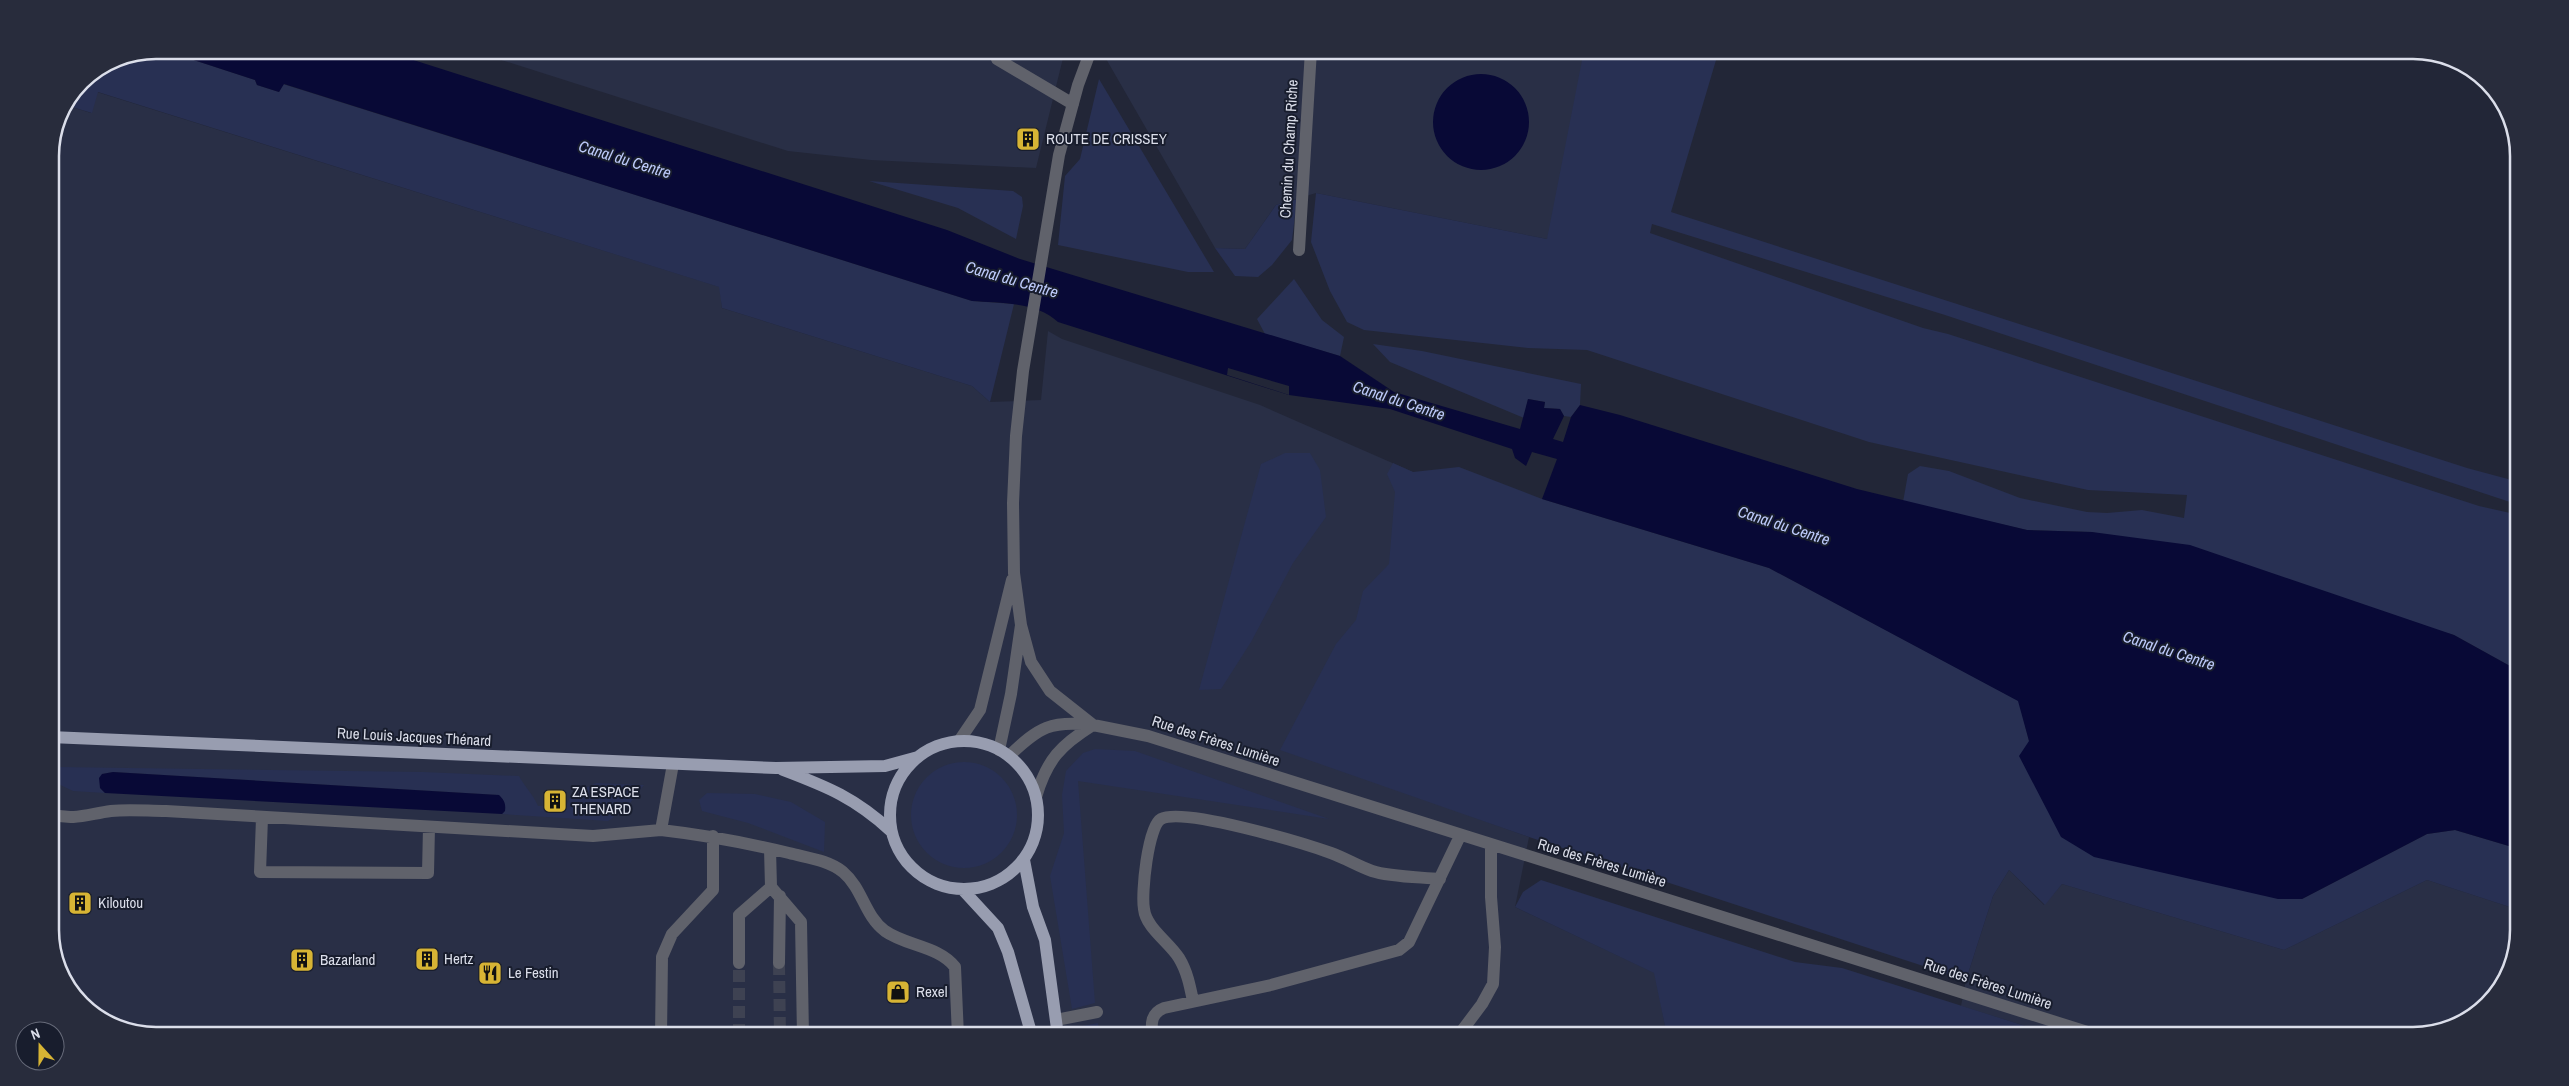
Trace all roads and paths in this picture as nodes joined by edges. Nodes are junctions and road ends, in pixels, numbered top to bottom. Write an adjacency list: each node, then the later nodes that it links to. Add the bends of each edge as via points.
1 (998, 59): 4 (street)
2 (1088, 59): 4 (street)
3 (1310, 59): 5 (street, Chemin du Champ Riche)
4 (1073, 104): 6 (street, via 1059,155 1023,371 1013,503)
5 (1299, 250)
6 (1014, 573): 7 (street); 10 (street, via 980,710)
7 (1021, 625): 8 (street, Rue des Frères Lumière, via 1031,662 1050,691); 11 (street)
8 (1093, 724): 11 (street, Rue des Frères Lumière, via 1067,722 1052,725); 15 (street, via 1057,751 1042,777); 22 (street, Rue des Frères Lumière, via 1148,736)
9 (59, 736): 13 (main road, Rue Louis Jacques Thénard)
10 (959, 741): 11 (main road, via 973,742); 12 (main road, via 931,749)
11 (1004, 753): 15 (main road, via 1022,768)
12 (918, 757): 14 (main road, Rue Louis Jacques Thénard, via 885,766); 20 (main road, via 894,790)
13 (673, 764): 14 (main road, Rue Louis Jacques Thénard); 19 (street)
14 (776, 768): 20 (main road, Rue Louis Jacques Thénard, via 834,789 871,813)
15 (1036, 797): 25 (main road, via 1037,830)
16 (59, 816): 17 (street, via 79,818 133,810)
17 (262, 818): 18 (street); 18 (street, via 260,872 428,873)
18 (429, 827): 19 (street, via 594,836)
19 (661, 830): 21 (street)
20 (891, 831): 27 (main road, via 906,863 919,875 947,888)
21 (713, 836): 24 (street); 34 (street, via 713,890 678,927 662,957)
22 (1460, 836): 23 (street, Rue des Frères Lumière); 26 (street)
23 (1491, 845): 40 (street, via 1495,948 1492,984); 41 (street, Rue des Frères Lumière)
24 (770, 849): 28 (street); 36 (street, via 825,862 843,873 858,890 874,922 906,943 950,960 957,976)
25 (1024, 860): 27 (main road, via 997,882); 33 (main road, via 1033,907 1045,940)
26 (1440, 879): 31 (street, via 1409,942 1399,950 1271,985); 31 (street, via 1374,872 1332,853 1265,832 1167,816 1154,826 1148,851 1144,914 1179,958)
27 (963, 890): 37 (main road, via 998,928)
28 (775, 892): 29 (street, via 739,915); 30 (street); 35 (street, via 801,922)
29 (739, 963)
30 (779, 963)
31 (1193, 1001): 39 (street, via 1157,1011 1152,1018)
32 (1097, 1012): 33 (street)
33 (1056, 1020): 38 (main road)
34 (661, 1027)
35 (803, 1027)
36 (958, 1027)
37 (1029, 1027)
38 (1057, 1027)
39 (1152, 1027)
40 (1465, 1027)
41 (2071, 1027)

